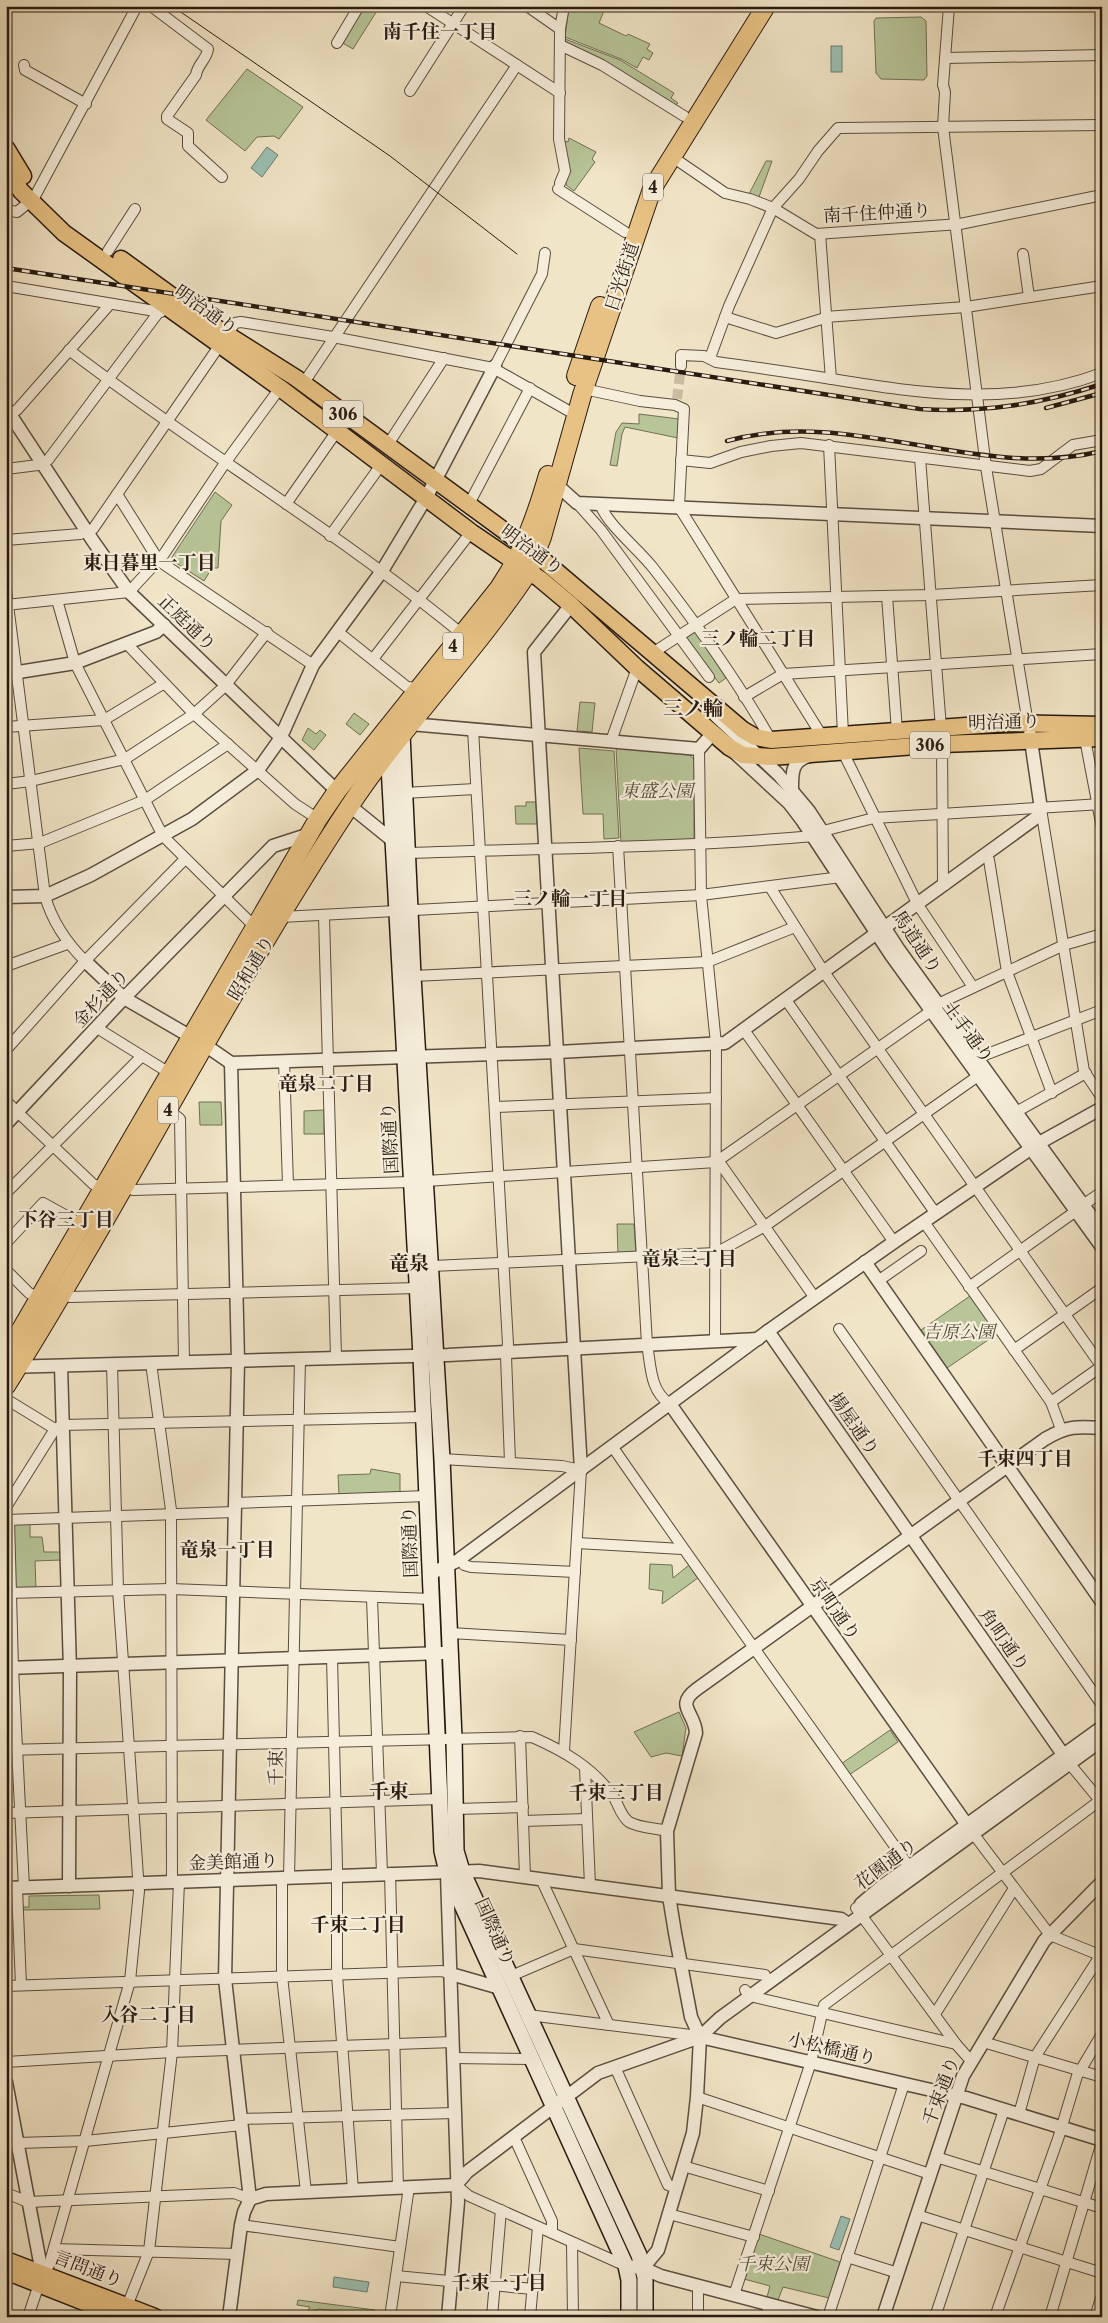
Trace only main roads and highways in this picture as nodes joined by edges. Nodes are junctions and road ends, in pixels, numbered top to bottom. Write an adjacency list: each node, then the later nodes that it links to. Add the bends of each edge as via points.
1 (753, 6): 8 (highway, 日光街道 / 4, via 643,184)
2 (766, 6): 8 (highway, 日光街道 / 4, via 652,189 584,389)
3 (6, 148): 5 (main road, 明治通り / 306)
4 (6, 168): 5 (main road, 明治通り / 306)
5 (34, 198): 6 (main road, 明治通り / 306, via 108,250); 6 (main road, 明治通り / 306, via 64,233)
6 (165, 304): 7 (main road, 明治通り / 306)
7 (222, 339): 9 (main road, 明治通り / 306, via 303,384); 10 (main road, 明治通り / 306, via 381,465)
8 (571, 412): 9 (highway, 日光街道 / 4); 9 (highway, 日光街道 / 4, via 557,485)
9 (530, 550): 10 (highway, 日光街道 / 4); 11 (main road, 明治通り / 306, via 689,686 755,737 771,740 1028,724)
10 (522, 567): 12 (highway, 昭和通り / 4); 12 (highway, 昭和通り / 4, via 462,634 420,688); 13 (main road, 明治通り / 306, via 572,606 636,668 742,755 758,757 942,744)
11 (1102, 725)
12 (400, 729): 14 (highway, 昭和通り / 4); 15 (main road, 国際通り, via 407,853); 16 (highway, 昭和通り / 4, via 337,791 311,831 255,927)
13 (1102, 738)
14 (388, 752): 15 (main road, 国際通り, via 392,840); 16 (highway, 昭和通り / 4, via 331,834)
15 (403, 912): 17 (main road, 国際通り); 17 (main road, 国際通り, via 413,976)
16 (199, 1041): 20 (highway, 昭和通り / 4, via 168,1109 125,1185 61,1293); 20 (highway, 昭和通り / 4, via 171,1074 39,1298)
17 (412, 1057): 18 (main road, 国際通り)
18 (419, 1181): 19 (main road, 国際通り, via 418,1288); 19 (main road, 国際通り, via 432,1266)
19 (429, 1355): 22 (main road, 国際通り, via 442,1459 454,1738); 22 (main road, 国際通り, via 424,1417 442,1851)
20 (10, 1363): 21 (highway, 昭和通り / 4)
21 (6, 1386)
22 (454, 1872): 23 (main road, 国際通り, via 511,1976); 23 (main road, 国際通り, via 500,1988 533,2058)
23 (560, 2101): 29 (main road, 国際通り, via 626,2266); 30 (main road, 国際通り, via 643,2268)
24 (6, 2260): 26 (main road, 言問通り)
25 (6, 2271): 26 (main road, 言問通り)
26 (40, 2279): 27 (main road, 言問通り)
27 (124, 2311): 28 (main road, 言問通り)
28 (155, 2317)
29 (629, 2317)
30 (645, 2317)

